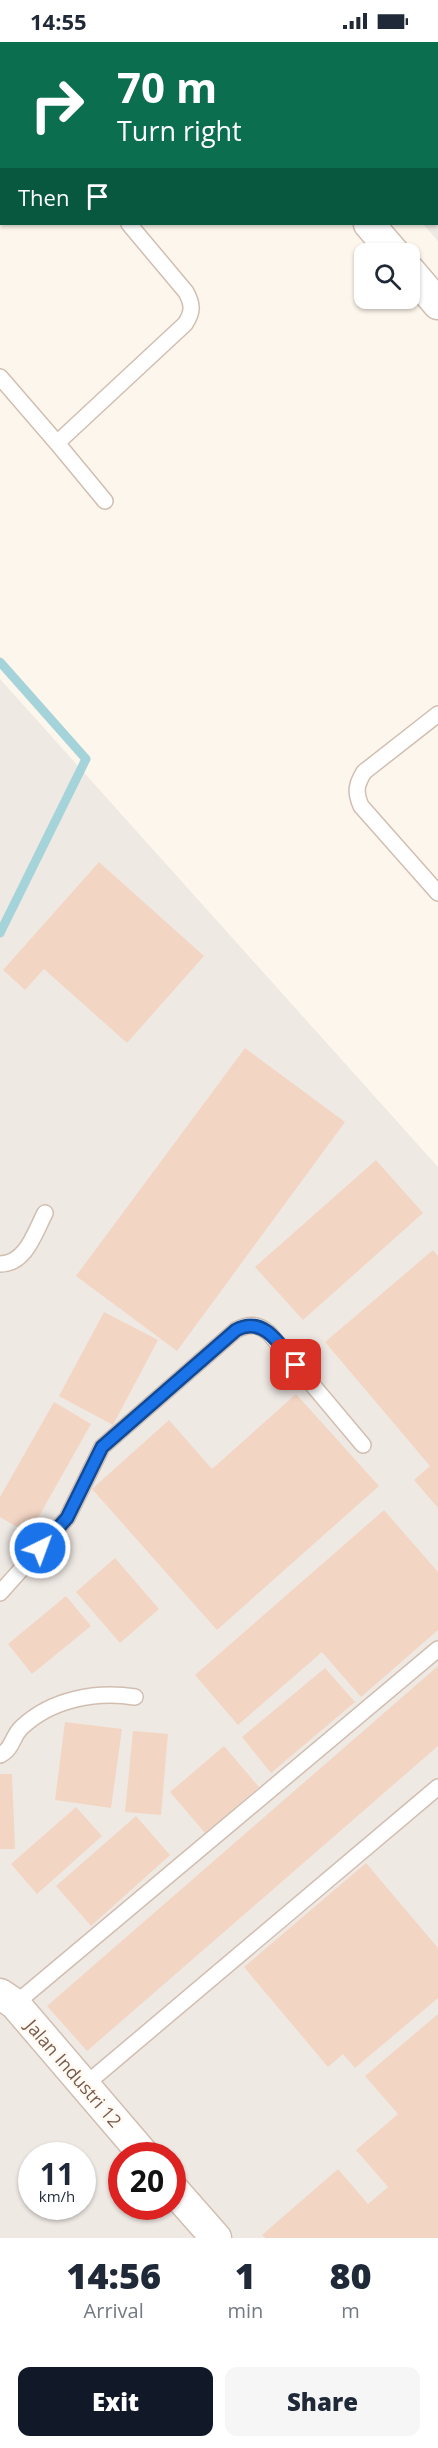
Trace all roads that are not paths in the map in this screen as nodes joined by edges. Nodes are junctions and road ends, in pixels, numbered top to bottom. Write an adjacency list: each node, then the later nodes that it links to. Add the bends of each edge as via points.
1 (130, 225): 7 (lane, via 186,292 192,302 191,314 185,324)
2 (370, 225): 3 (street)
3 (385, 243)
4 (420, 283): 5 (street)
5 (438, 304)
6 (0, 377): 7 (lane)
7 (57, 443): 8 (lane)
8 (105, 501)
9 (438, 714): 10 (lane, via 364,772 356,795 361,806)
10 (438, 893)
11 (45, 1213): 12 (lane, via 24,1253 10,1264)
12 (0, 1264)
13 (363, 1445): 14 (lane, via 269,1333 262,1327 244,1326 102,1447 67,1518)
14 (0, 1593)
15 (438, 1649): 19 (lane)
16 (135, 1697): 17 (lane, via 82,1697 49,1708 21,1728 8,1752)
17 (0, 1755)
18 (438, 1787): 20 (lane)
19 (8, 1999): 20 (street, Jalan Industri 12)
20 (85, 2085): 21 (street, Jalan Industri 12)
21 (133, 2142)
22 (186, 2203): 23 (street)
23 (216, 2238)

